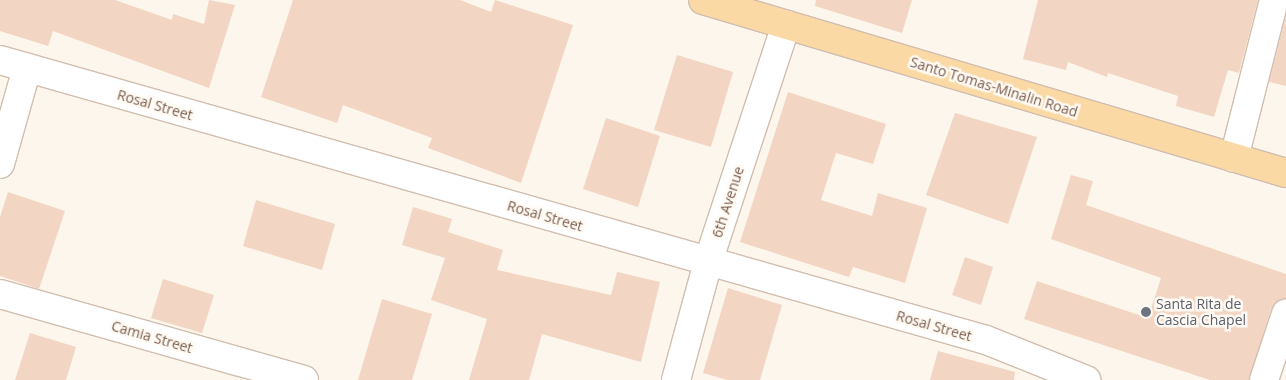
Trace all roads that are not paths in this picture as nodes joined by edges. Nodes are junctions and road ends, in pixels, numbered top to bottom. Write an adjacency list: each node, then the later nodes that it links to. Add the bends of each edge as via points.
1 (703, 0): 3 (main road, Santo Tomas-Minalin Road)
2 (1274, 0): 6 (street)
3 (786, 25): 6 (main road, Santo Tomas-Minalin Road); 9 (street, 6th Avenue)
4 (0, 60): 5 (street, Rosal Street)
5 (27, 68): 7 (street); 9 (street, Rosal Street)
6 (1234, 158): 8 (main road, Santo Tomas-Minalin Road)
7 (0, 164)
8 (1286, 173)
9 (708, 262): 13 (street, 6th Avenue); 14 (street, Rosal Street, via 986,340)
10 (0, 294): 12 (street, Camia Street)
11 (1286, 314): 15 (street)
12 (304, 380)
13 (676, 380)
14 (1086, 380)
15 (1264, 380)

